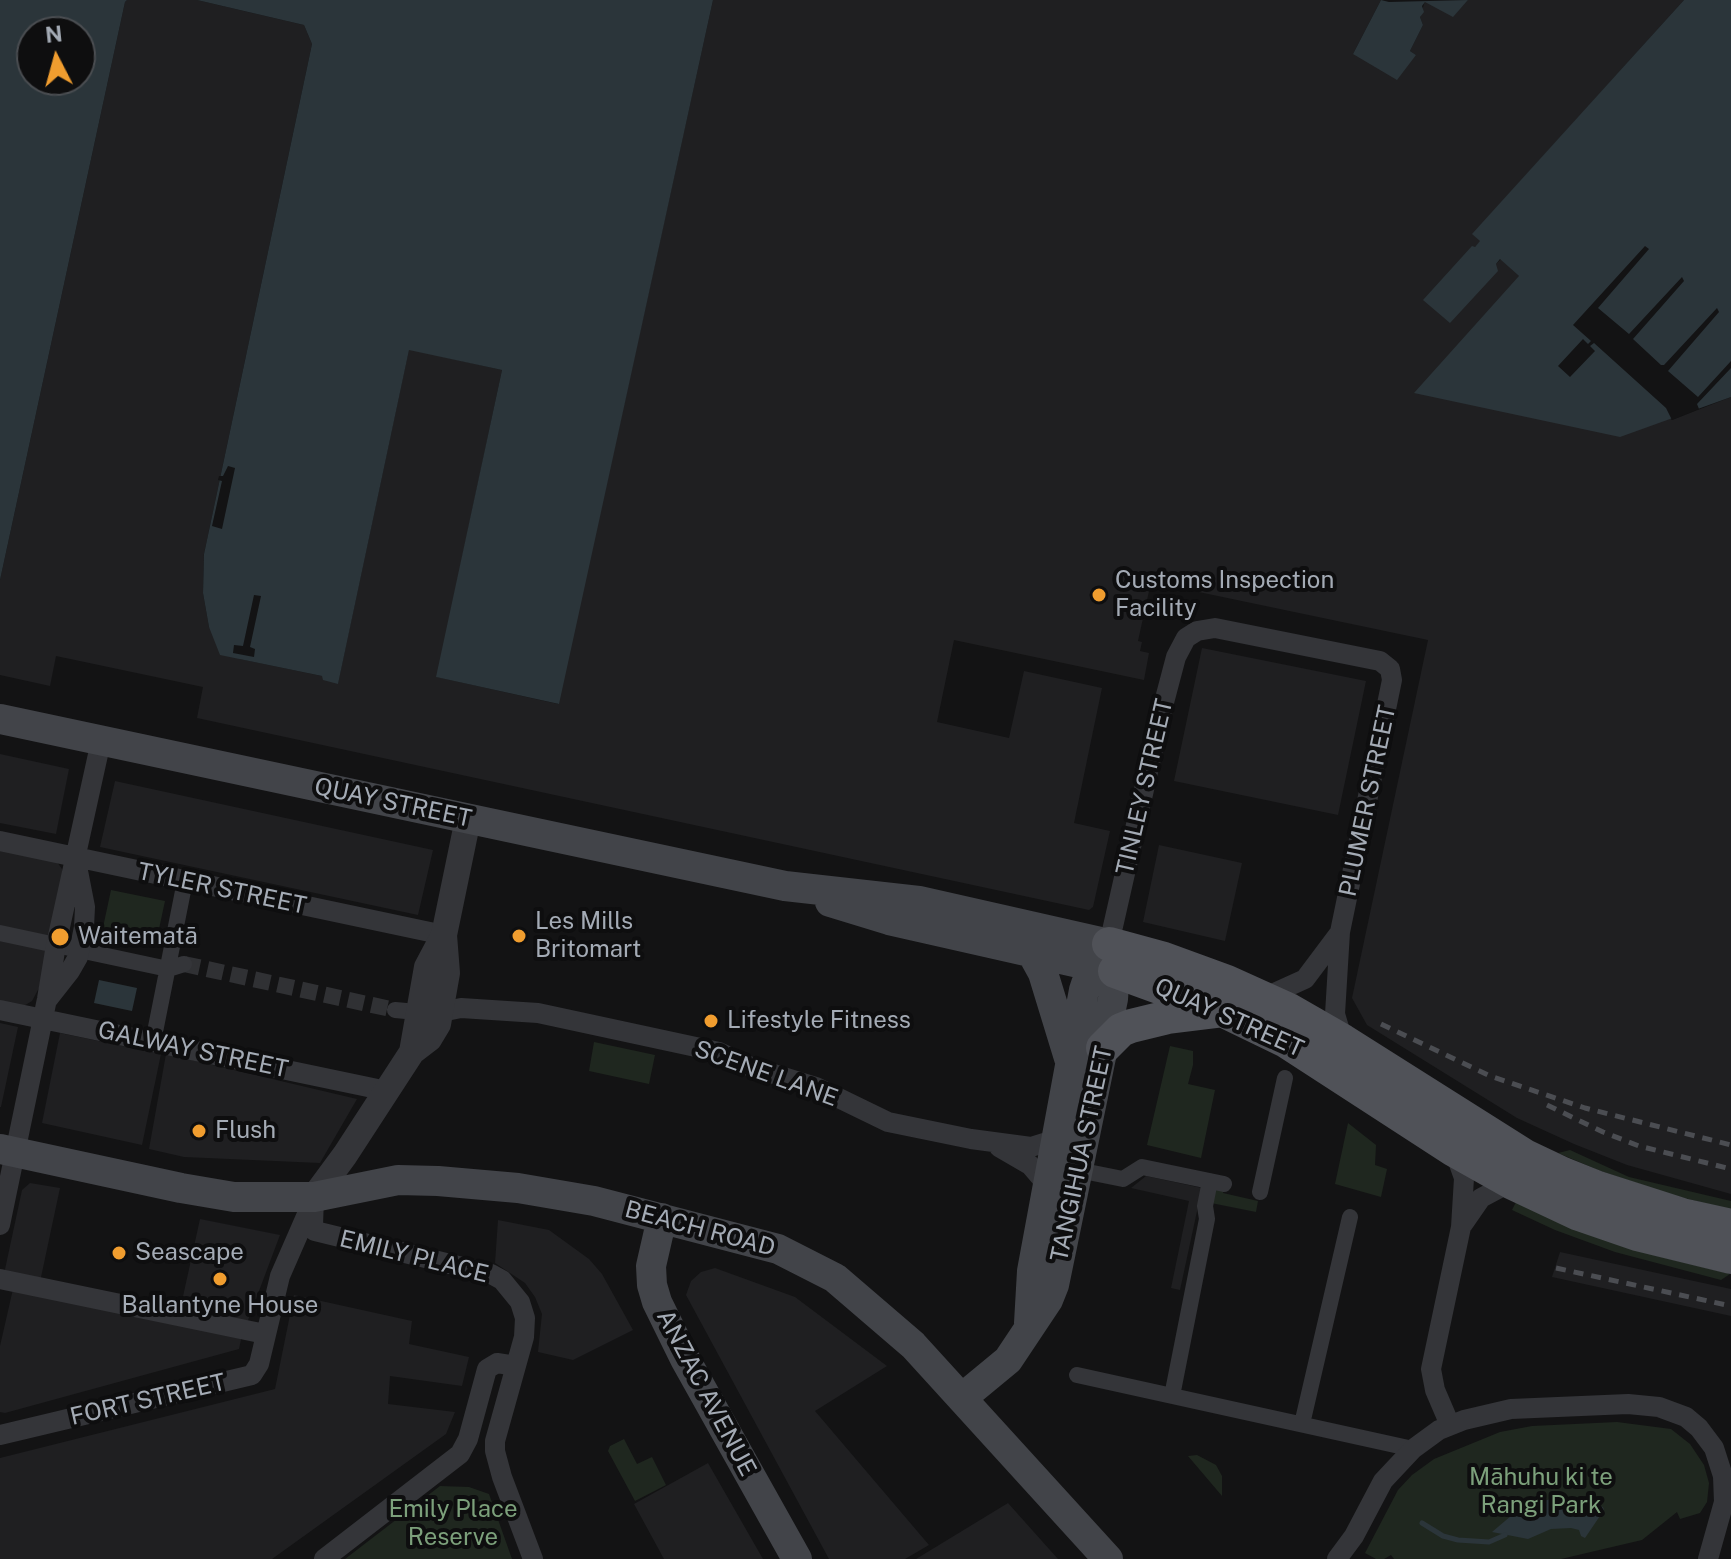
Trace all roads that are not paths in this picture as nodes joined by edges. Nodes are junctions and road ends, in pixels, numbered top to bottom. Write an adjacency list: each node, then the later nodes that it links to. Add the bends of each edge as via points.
1 (1390, 669): 9 (street, PLUMER STREET, via 1391,686); 15 (street, TINLEY STREET, via 1380,661 1215,628 1190,634 1173,669)
2 (0, 719): 3 (main road, QUAY STREET)
3 (101, 741): 4 (main road, QUAY STREET); 6 (street)
4 (468, 819): 8 (main road, QUAY STREET); 11 (street)
5 (0, 841): 6 (street, TYLER STREET)
6 (75, 858): 7 (street, TYLER STREET); 12 (street); 13 (street, via 85,907)
7 (185, 881): 11 (street, TYLER STREET); 16 (street)
8 (785, 886): 14 (main road, QUAY STREET, via 859,913); 15 (main road, QUAY STREET, via 919,901)
9 (1340, 932): 17 (street, PLUMER STREET, via 1305,979); 22 (street, PLUMER STREET, via 1335,1014)
10 (0, 933): 12 (street)
11 (444, 935): 21 (street, via 427,967)
12 (56, 945): 13 (street); 18 (street)
13 (79, 950): 16 (street); 18 (street)
14 (1032, 953): 15 (main road, QUAY STREET); 25 (main road)
15 (1105, 960): 17 (main road, QUAY STREET, via 1164,959); 20 (main road, QUAY STREET); 24 (main road, TANGIHUA STREET, via 1113,999); 25 (main road, TANGIHUA STREET, via 1084,990)
16 (176, 967): 23 (street)
17 (1263, 998): 22 (main road, QUAY STREET)
18 (45, 1009): 19 (street, GALWAY STREET); 23 (street, GALWAY STREET); 31 (street)
19 (0, 1010)
20 (1222, 1010): 24 (main road, via 1131,1026); 30 (main road, QUAY STREET, via 1309,1054)
21 (418, 1011): 27 (street, via 412,1052); 29 (street, SCENE LANE, via 538,1013 727,1054 816,1087 888,1122)
22 (1343, 1041): 40 (main road, QUAY STREET, via 1525,1156 1598,1188)
23 (153, 1042): 27 (street, GALWAY STREET)
24 (1103, 1048): 32 (main road, TANGIHUA STREET)
25 (1070, 1060): 28 (main road, TANGIHUA STREET)
26 (1285, 1078): 35 (street)
27 (387, 1091): 36 (street)
28 (1058, 1134): 29 (street, SCENE LANE, via 1031,1147); 34 (main road, TANGIHUA STREET)
29 (992, 1143): 34 (street, SCENE LANE, via 1030,1165)
30 (1454, 1150): 33 (main road, QUAY STREET); 41 (street, via 1464,1178)
31 (7, 1151): 36 (main road, BEACH ROAD, via 213,1195); 39 (street)
32 (1078, 1170): 44 (main road, TANGIHUA STREET, via 1054,1285); 48 (street, via 1123,1179 1142,1167 1217,1183 1205,1206 1207,1219)
33 (1511, 1182): 41 (street, via 1481,1198); 42 (main road, QUAY STREET, via 1637,1234)
34 (1048, 1186): 44 (main road, TANGIHUA STREET, via 1032,1271)
35 (1260, 1192)
36 (314, 1197): 38 (main road, BEACH ROAD, via 379,1182 438,1181 555,1193); 45 (street, FORT STREET, via 280,1276); 46 (street, EMILY PLACE, via 315,1231 502,1280 520,1302 525,1318)
37 (1350, 1217): 50 (street)
38 (662, 1218): 49 (main road, BEACH ROAD, via 778,1249 835,1278 913,1345); 56 (main road, ANZAC AVENUE, via 651,1277 664,1319)
39 (0, 1225)
40 (1731, 1226)
41 (1461, 1227): 51 (street, via 1431,1369)
42 (1731, 1257)
43 (0, 1279): 45 (street)
44 (1029, 1329): 49 (main road, TANGIHUA STREET, via 1008,1360)
45 (265, 1334): 52 (street, FORT STREET, via 252,1375)
46 (516, 1366): 54 (street, via 503,1362 487,1369 463,1450); 55 (street, EMILY PLACE, via 495,1451)
47 (1077, 1375): 48 (street)
48 (1172, 1396): 50 (street)
49 (962, 1398): 57 (main road, BEACH ROAD)
50 (1302, 1424): 53 (street)
51 (1450, 1425): 53 (street); 59 (street, via 1537,1406 1647,1404 1686,1417 1707,1438 1723,1476 1724,1502)
52 (0, 1435)
53 (1413, 1449): 58 (street, via 1383,1481)
54 (324, 1559)
55 (533, 1559)
56 (797, 1559)
57 (1108, 1559)
58 (1337, 1559)
59 (1708, 1559)

